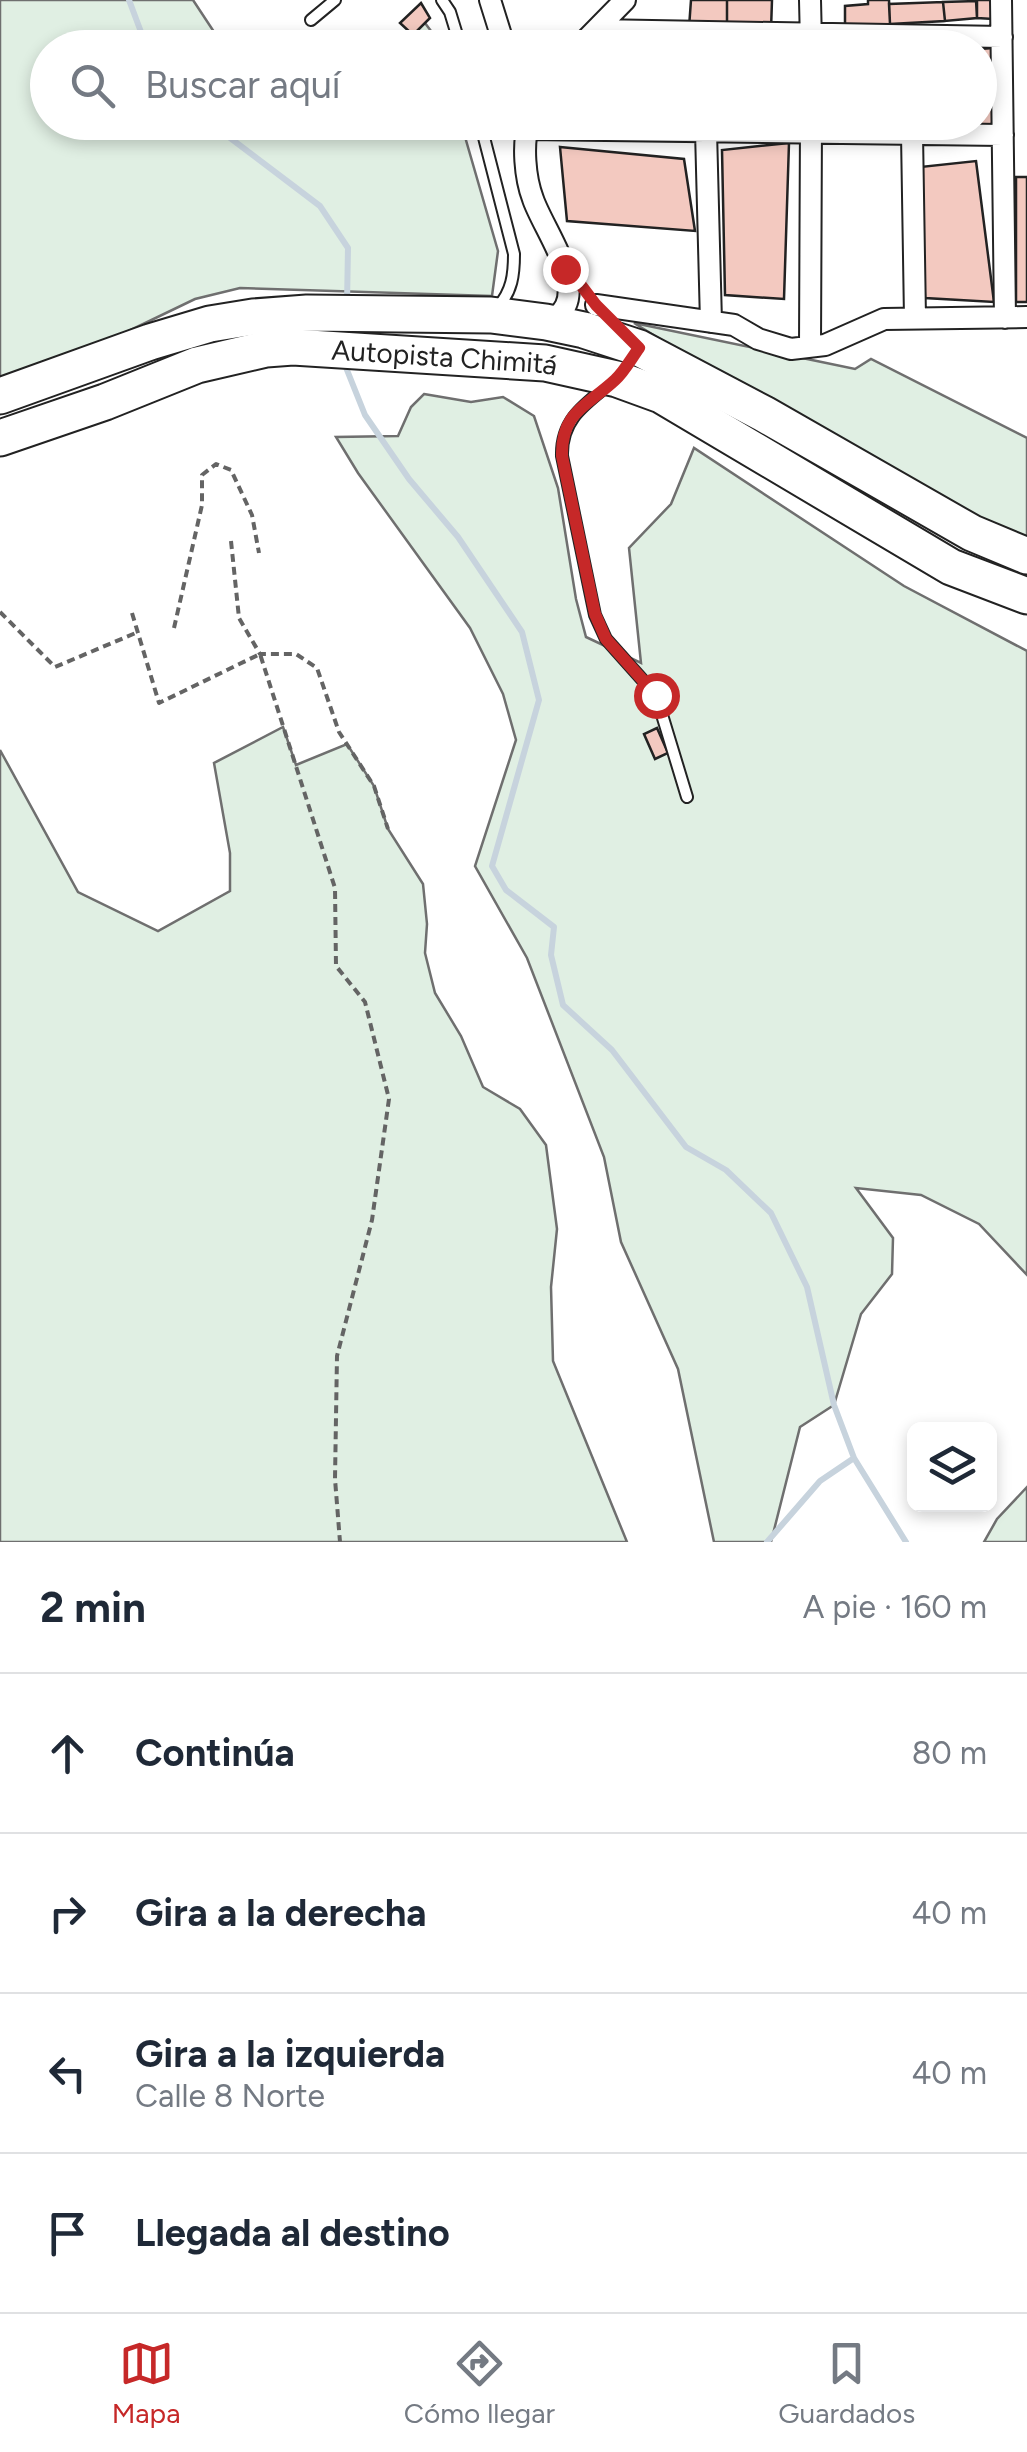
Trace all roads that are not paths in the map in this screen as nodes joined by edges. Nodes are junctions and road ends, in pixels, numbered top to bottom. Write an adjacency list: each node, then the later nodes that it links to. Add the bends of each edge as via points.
1 (335, 0): 7 (lane)
2 (442, 0): 8 (lane)
3 (490, 0): 9 (street)
4 (625, 0): 10 (street)
5 (810, 0): 11 (street)
6 (1001, 0): 13 (street)
7 (311, 20)
8 (456, 30)
9 (499, 30)
10 (596, 30)
11 (811, 30)
12 (997, 37): 13 (street)
13 (1002, 37): 15 (street)
14 (997, 135): 15 (street)
15 (1003, 135): 26 (street)
16 (485, 140): 23 (lane, via 514,254 508,296)
17 (524, 140): 21 (street, via 532,197)
18 (706, 140): 28 (street)
19 (812, 140): 30 (street)
20 (912, 140): 25 (street)
21 (562, 260): 22 (street); 27 (street, via 568,300)
22 (596, 305): 28 (street); 31 (street)
23 (491, 314): 27 (highway, Autopista Chimitá); 29 (highway, Autopista Chimitá, via 372,314)
24 (1027, 317): 26 (street)
25 (915, 318): 26 (street); 30 (street, via 884,319)
26 (1005, 318)
27 (546, 322): 31 (highway, Autopista Chimitá)
28 (711, 322): 30 (street, via 791,349)
29 (309, 330): 32 (highway, Autopista Chimitá, via 370,351 545,363); 33 (highway, Autopista Chimitá, via 210,324); 34 (highway, Autopista Chimitá)
30 (810, 347)
31 (639, 348): 32 (lane); 35 (highway, Autopista Chimitá)
32 (617, 379): 36 (highway, Autopista Chimitá, via 661,395 951,567); 37 (lane, via 569,420 562,456 595,614 606,639 656,695)
33 (0, 396)
34 (0, 438)
35 (1027, 556)
36 (1027, 596)
37 (688, 796)

